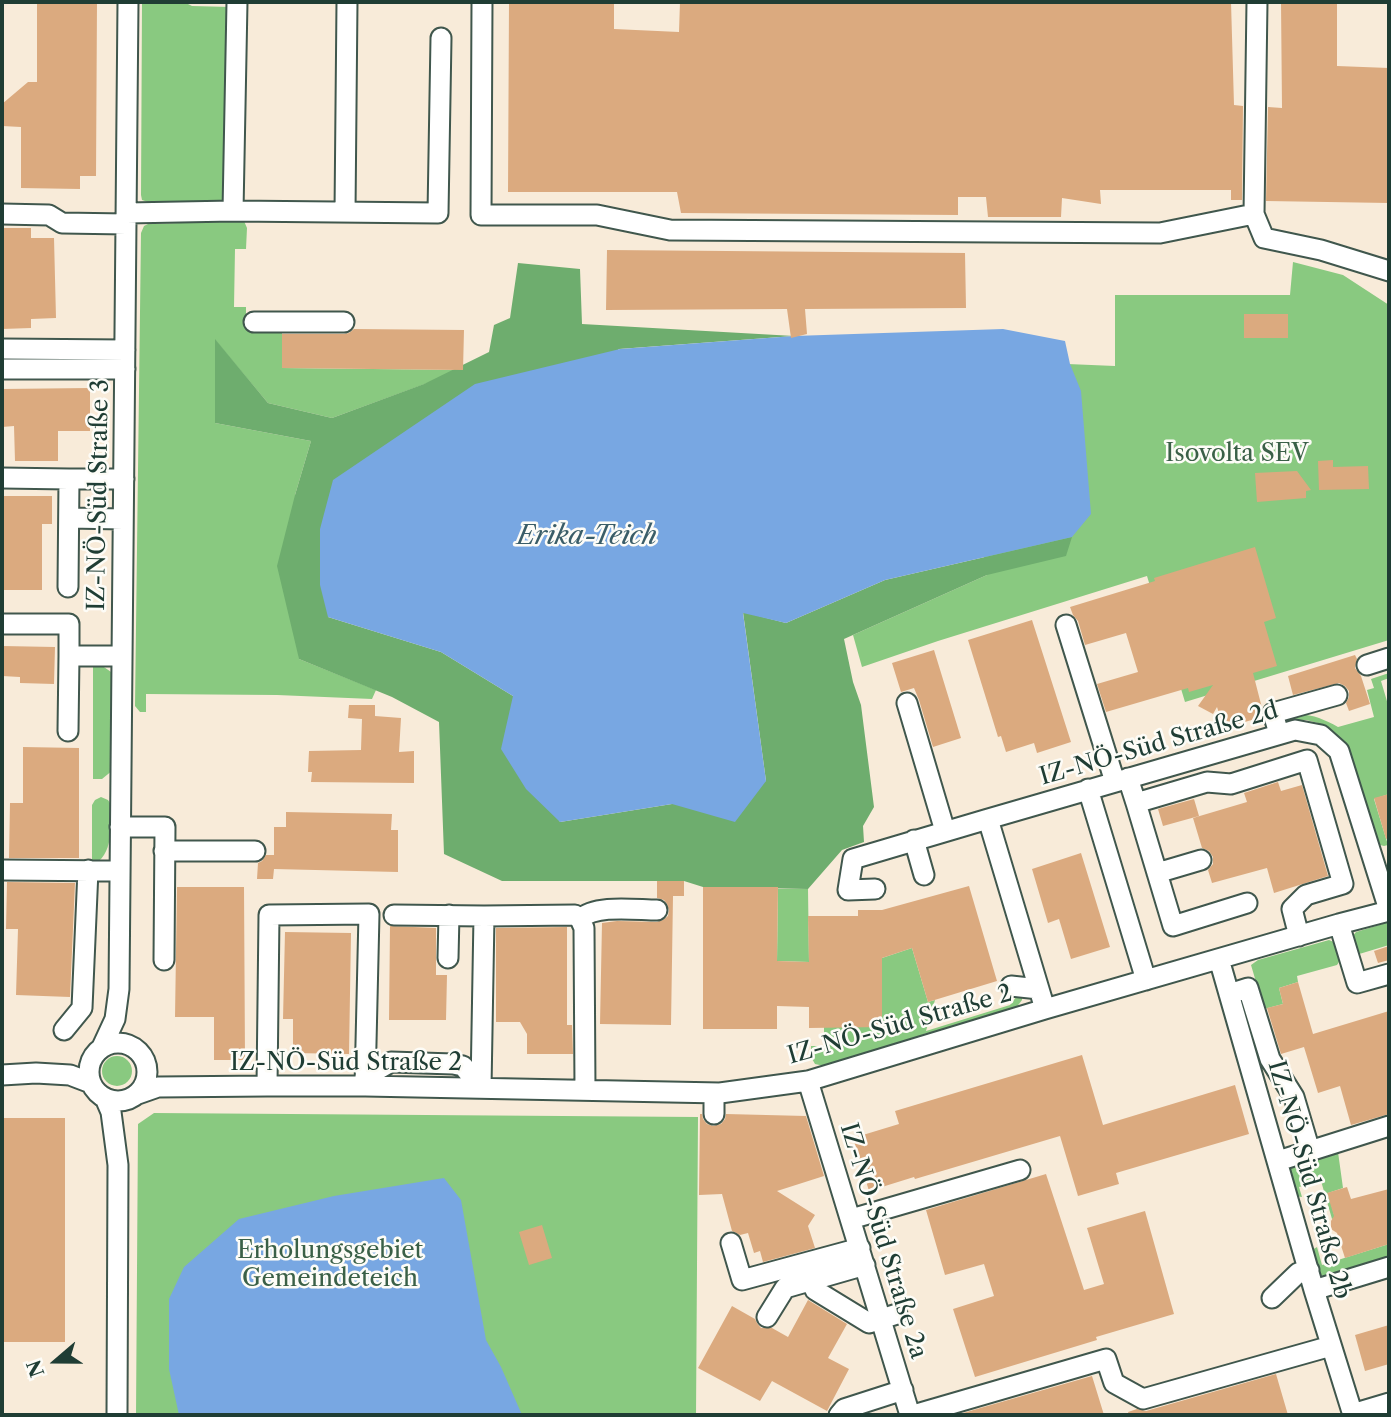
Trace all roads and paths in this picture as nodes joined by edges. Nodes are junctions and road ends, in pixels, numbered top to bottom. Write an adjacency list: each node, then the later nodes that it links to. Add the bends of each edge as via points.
1 (128, 2): 11 (street, IZ-NÖ-Süd Straße 3)
2 (237, 2): 7 (street)
3 (347, 2): 8 (street)
4 (482, 2): 10 (street, via 481,215 597,215 670,230 1160,233)
5 (1257, 2): 10 (street)
6 (442, 38): 8 (street, via 438,213)
7 (233, 211): 8 (street); 11 (street)
8 (345, 212)
9 (2, 214): 11 (street, via 49,215 62,223)
10 (1254, 214): 12 (street, via 1264,238)
11 (127, 218): 16 (street, IZ-NÖ-Süd Straße 3)
12 (1389, 271)
13 (254, 322): 14 (street)
14 (344, 322)
15 (2, 349): 16 (street)
16 (125, 360): 17 (street); 20 (street, IZ-NÖ-Süd Straße 3)
17 (2, 369)
18 (2, 478): 19 (street)
19 (69, 479): 20 (street); 21 (street)
20 (124, 479): 22 (street, IZ-NÖ-Süd Straße 3)
21 (69, 518): 22 (street); 23 (street)
22 (123, 519): 27 (street, IZ-NÖ-Süd Straße 3)
23 (68, 587)
24 (2, 624): 26 (street, via 69,624)
25 (1066, 625): 35 (street)
26 (69, 656): 27 (street); 32 (street)
27 (122, 656): 40 (street, IZ-NÖ-Süd Straße 3)
28 (1389, 658): 29 (street)
29 (1367, 664)
30 (1337, 695): 33 (street, via 1273,713)
31 (907, 703): 41 (street)
32 (68, 731)
33 (1279, 734): 34 (street, IZ-NÖ-Süd Straße 2d); 54 (street, IZ-NÖ-Süd Straße 2d, via 1295,730 1321,734 1339,751)
34 (1199, 757): 35 (street, IZ-NÖ-Süd Straße 2d); 36 (street)
35 (1122, 780): 37 (street, IZ-NÖ-Süd Straße 2d); 38 (street)
36 (1207, 782): 38 (street); 60 (street, via 1231,783 1307,760 1343,884 1306,895 1292,909)
37 (1088, 789): 39 (street, IZ-NÖ-Süd Straße 2d); 65 (street)
38 (1136, 803): 49 (street)
39 (988, 819): 41 (street, IZ-NÖ-Süd Straße 2d); 68 (street)
40 (120, 827): 43 (street, via 164,827); 48 (street, IZ-NÖ-Süd Straße 3)
41 (945, 831): 42 (street, IZ-NÖ-Süd Straße 2d)
42 (914, 840): 50 (street); 51 (street, IZ-NÖ-Süd Straße 2d, via 853,859 848,890)
43 (164, 851): 44 (street); 63 (street)
44 (255, 851)
45 (1201, 860): 49 (street)
46 (2, 870): 47 (street)
47 (88, 870): 48 (street); 71 (street, via 82,1007)
48 (120, 870): 67 (street, IZ-NÖ-Süd Straße 3)
49 (1157, 873): 52 (street, via 1173,926)
50 (924, 874)
51 (875, 888)
52 (1247, 903)
53 (657, 910): 58 (street, via 596,910)
54 (1389, 911): 59 (street, IZ-NÖ-Süd Straße 2)
55 (394, 915): 56 (street)
56 (449, 915): 57 (street); 61 (street)
57 (484, 916): 58 (street, via 575,915); 81 (street)
58 (580, 919): 82 (street, via 584,928)
59 (1339, 924): 60 (street, IZ-NÖ-Süd Straße 2); 64 (street, via 1357,983)
60 (1299, 936): 62 (street, IZ-NÖ-Süd Straße 2)
61 (448, 958)
62 (1219, 959): 65 (street, IZ-NÖ-Süd Straße 2); 69 (street, IZ-NÖ-Süd Straße 2b)
63 (164, 960)
64 (1389, 974)
65 (1146, 980): 70 (street, IZ-NÖ-Süd Straße 2)
66 (1011, 986): 68 (street)
67 (119, 989): 72 (street, IZ-NÖ-Süd Straße 3, via 115,1019); 73 (street, IZ-NÖ-Süd Straße 3)
68 (1039, 989): 70 (street)
69 (1229, 994): 88 (street, via 1248,988 1270,1059 1294,1097); 89 (street, IZ-NÖ-Süd Straße 2b)
70 (1045, 1009): 76 (street, IZ-NÖ-Süd Straße 2)
71 (64, 1030)
72 (98, 1051): 73 (street, via 121,1042); 74 (street, via 77,1064); 78 (street, via 90,1062)
73 (139, 1054): 79 (street, IZ-NÖ-Süd Straße 2, via 165,1075); 84 (street, via 148,1071 144,1086)
74 (36, 1073): 75 (street); 78 (street, via 70,1075)
75 (2, 1075)
76 (808, 1081): 83 (street, IZ-NÖ-Süd Straße 2); 92 (street, IZ-NÖ-Süd Straße 2a)
77 (365, 1082): 80 (street, IZ-NÖ-Süd Straße 2); 80 (street, via 369,914 269,915); 81 (street, IZ-NÖ-Süd Straße 2)
78 (90, 1083): 85 (street)
79 (201, 1086): 80 (street, IZ-NÖ-Süd Straße 2); 84 (street, IZ-NÖ-Süd Straße 2, via 158,1087)
80 (267, 1086)
81 (481, 1088): 82 (street, IZ-NÖ-Süd Straße 2)
82 (585, 1090): 83 (street, IZ-NÖ-Süd Straße 2)
83 (714, 1093): 86 (street)
84 (134, 1097): 85 (street, via 118,1102); 90 (street)
85 (105, 1098): 90 (street)
86 (714, 1114)
87 (1389, 1126): 88 (street)
88 (1310, 1151): 89 (street)
89 (1278, 1161): 96 (street, IZ-NÖ-Süd Straße 2b)
90 (118, 1165): 106 (street)
91 (1020, 1170): 92 (street)
92 (850, 1219): 94 (street, IZ-NÖ-Süd Straße 2a)
93 (731, 1243): 94 (street, via 742,1280)
94 (862, 1256): 97 (street); 100 (street, IZ-NÖ-Süd Straße 2a)
95 (1389, 1268): 98 (street)
96 (1309, 1270): 98 (street, IZ-NÖ-Süd Straße 2b); 99 (street, via 1298,1273)
97 (812, 1280): 100 (street, via 815,1290 869,1323); 101 (street, via 785,1288)
98 (1314, 1290): 102 (street, IZ-NÖ-Süd Straße 2b)
99 (1272, 1298)
100 (889, 1316): 103 (street, IZ-NÖ-Süd Straße 2a)
101 (767, 1317)
102 (1331, 1346): 105 (street, IZ-NÖ-Süd Straße 2b); 108 (street, via 1143,1399 1114,1383 1106,1359)
103 (903, 1390): 107 (street, via 844,1409); 108 (street, IZ-NÖ-Süd Straße 2a)
104 (1389, 1403): 105 (street)
105 (1352, 1414)
106 (117, 1415)
107 (839, 1415)
108 (912, 1415)

